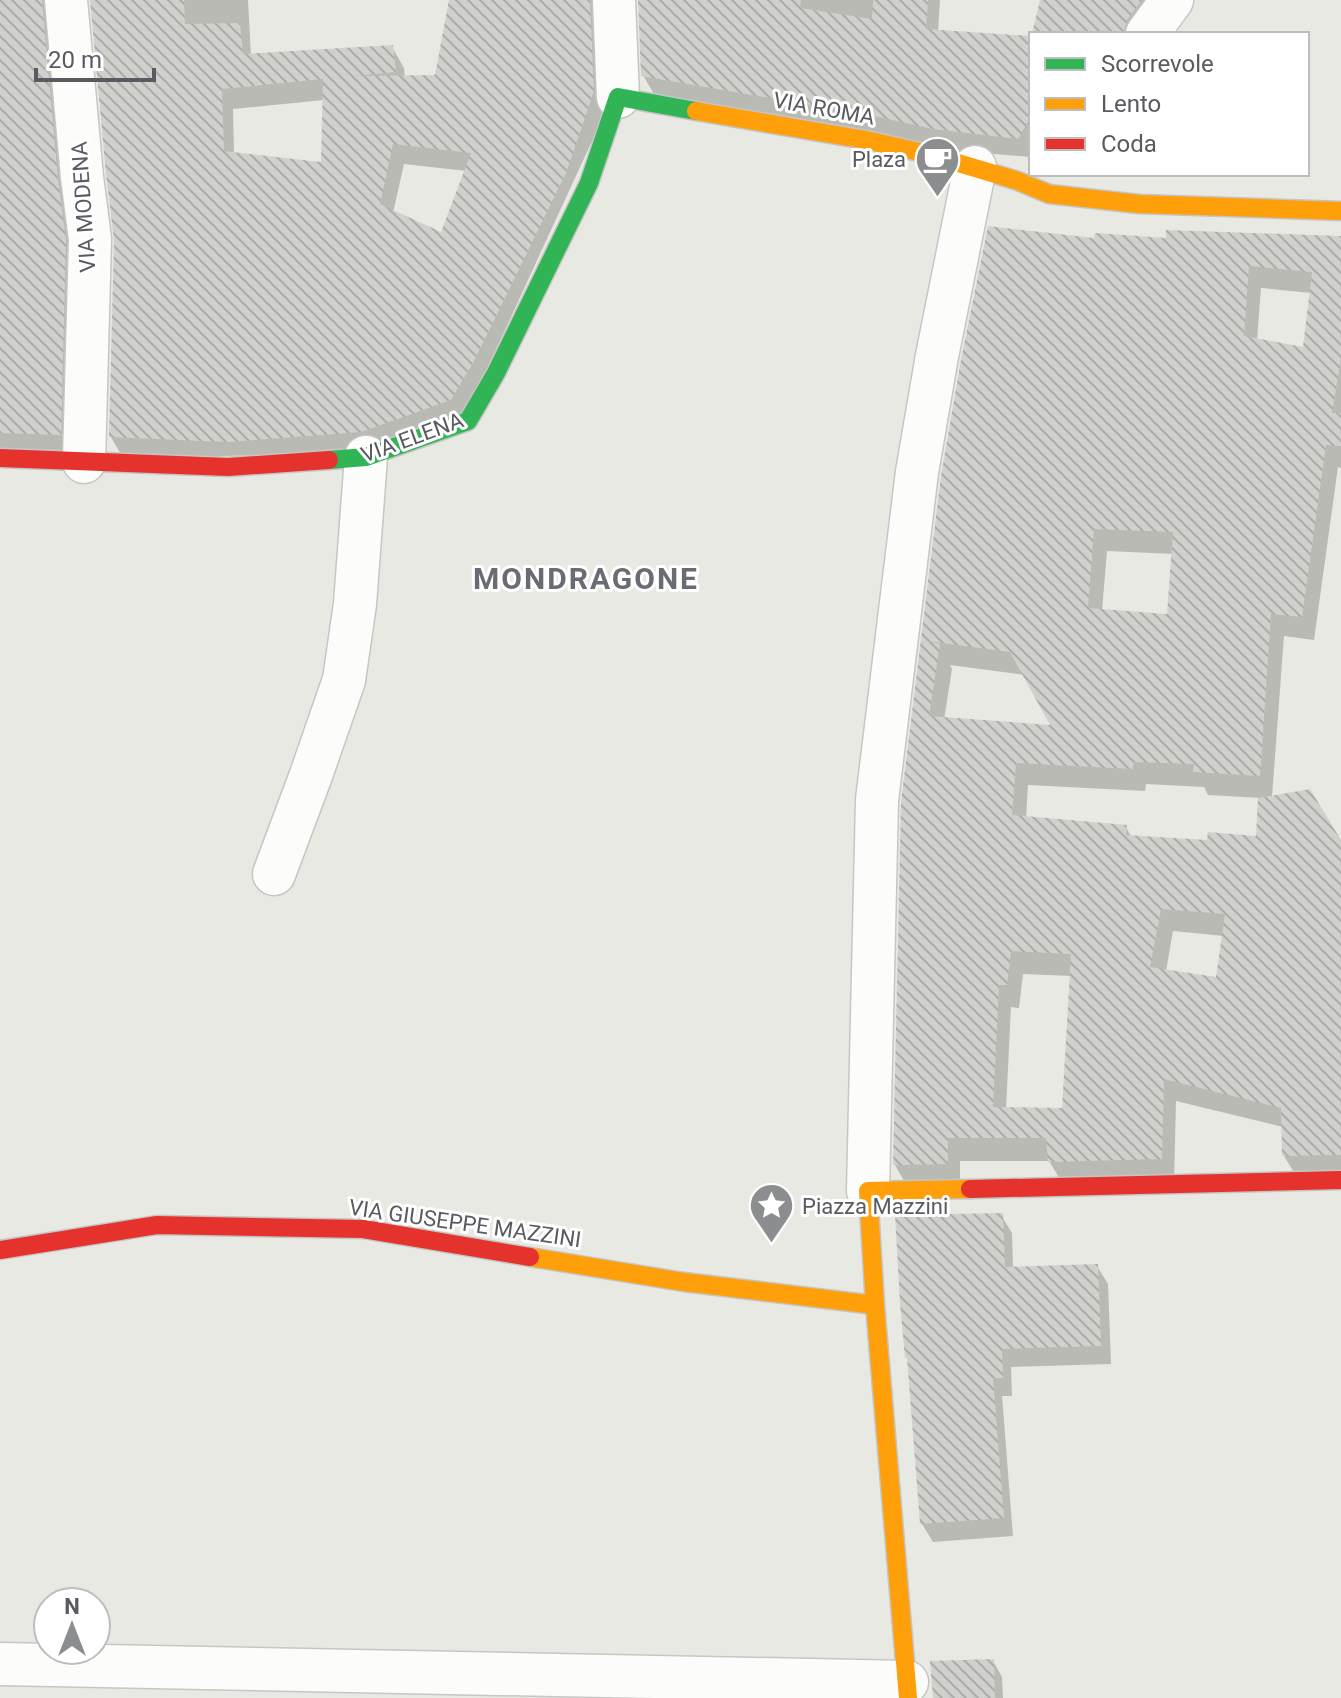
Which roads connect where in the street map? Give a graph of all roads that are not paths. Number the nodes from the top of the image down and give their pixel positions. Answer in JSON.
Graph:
{"nodes":[{"id":1,"x":66,"y":0,"type":"edge"},
{"id":2,"x":614,"y":0,"type":"edge"},
{"id":3,"x":1172,"y":0,"type":"edge"},
{"id":4,"x":1148,"y":32,"type":"edge"},
{"id":5,"x":618,"y":97,"type":"junction"},
{"id":6,"x":975,"y":167,"type":"junction"},
{"id":7,"x":1024,"y":175,"type":"edge"},
{"id":8,"x":1341,"y":211,"type":"edge"},
{"id":9,"x":366,"y":457,"type":"junction"},
{"id":10,"x":0,"y":458,"type":"edge"},
{"id":11,"x":84,"y":462,"type":"junction"},
{"id":12,"x":274,"y":874,"type":"dead end"},
{"id":13,"x":1341,"y":1180,"type":"edge"},
{"id":14,"x":868,"y":1191,"type":"junction"},
{"id":15,"x":0,"y":1250,"type":"edge"},
{"id":16,"x":875,"y":1305,"type":"junction"},
{"id":17,"x":0,"y":1664,"type":"edge"},
{"id":18,"x":907,"y":1690,"type":"edge"}],
"edges":[{"from":1,"to":11,"type":"street","name":"VIA MODENA"},
{"from":2,"to":5,"type":"street","name":"VIA ELENA"},
{"from":3,"to":4,"type":"street"},
{"from":5,"to":6,"type":"street","name":"VIA ROMA"},
{"from":5,"to":9,"type":"street","name":"VIA ELENA"},
{"from":6,"to":7,"type":"street","name":"VIA ROMA"},
{"from":6,"to":14,"type":"street"},
{"from":7,"to":8,"type":"street","name":"VIA ROMA"},
{"from":9,"to":11,"type":"street","name":"VIA ELENA"},
{"from":9,"to":12,"type":"street"},
{"from":10,"to":11,"type":"street","name":"VIA ELENA"},
{"from":13,"to":14,"type":"street"},
{"from":14,"to":16,"type":"street"},
{"from":15,"to":16,"type":"street","name":"VIA GIUSEPPE MAZZINI"},
{"from":16,"to":18,"type":"street"},
{"from":17,"to":18,"type":"street"}]}
